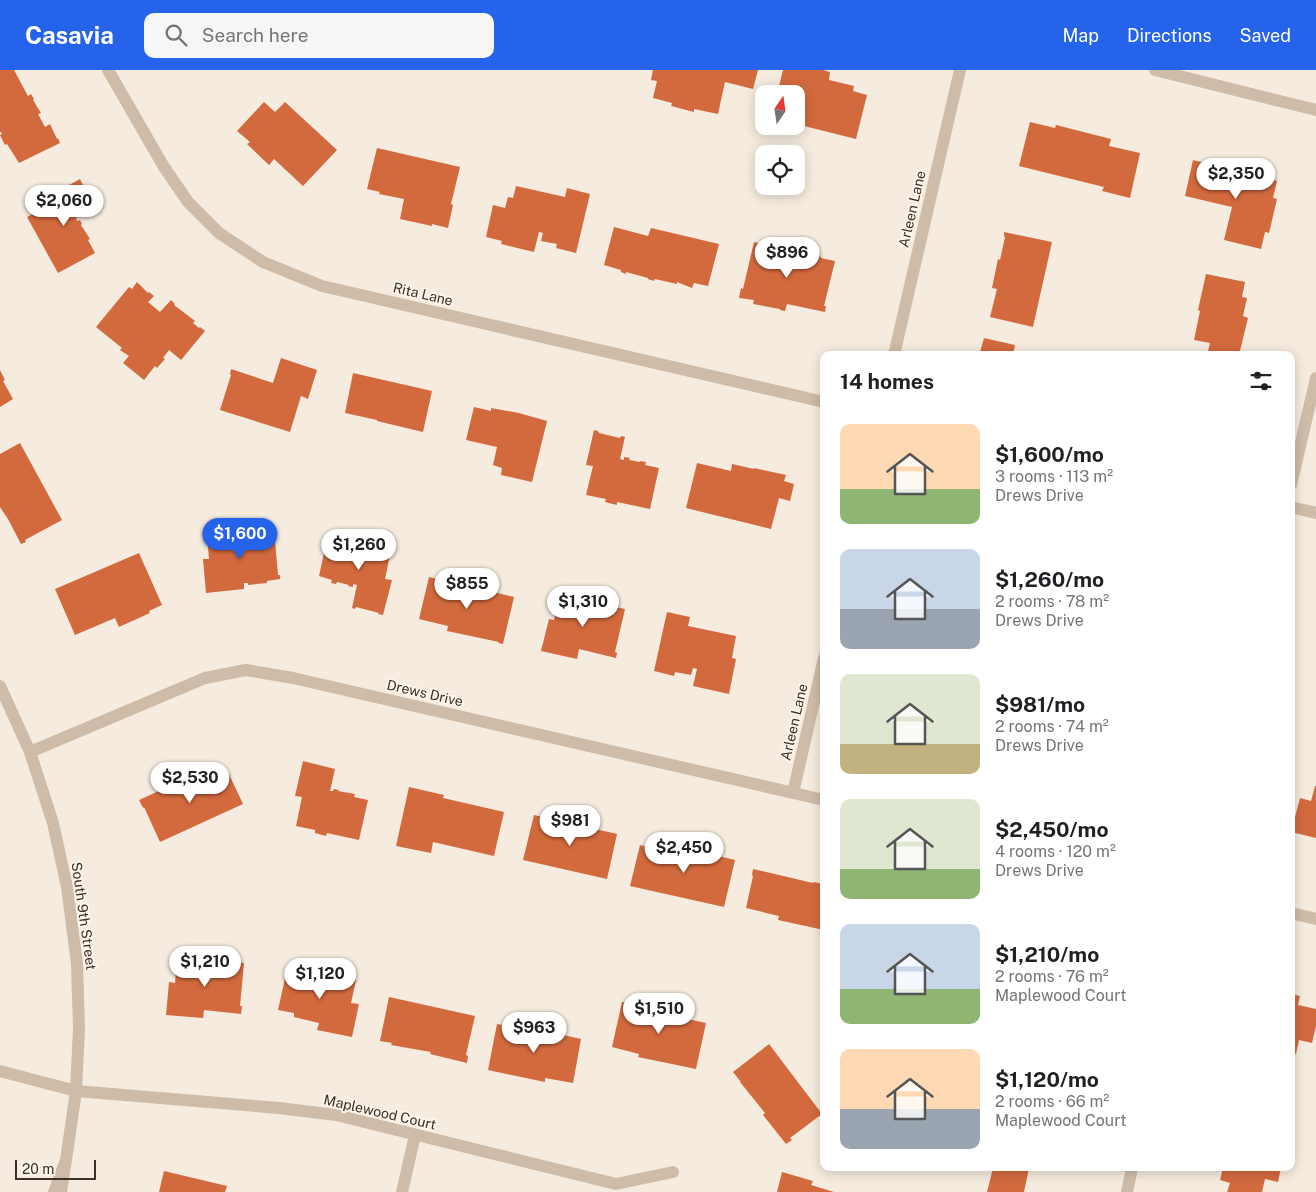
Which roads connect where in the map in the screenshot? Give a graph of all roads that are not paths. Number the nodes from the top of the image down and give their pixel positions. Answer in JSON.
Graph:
{"nodes":[{"id":1,"x":108,"y":70,"type":"edge"},
{"id":2,"x":960,"y":70,"type":"edge"},
{"id":3,"x":1154,"y":70,"type":"edge"},
{"id":4,"x":1316,"y":110,"type":"edge"},
{"id":5,"x":895,"y":351,"type":"edge"},
{"id":6,"x":1316,"y":378,"type":"edge"},
{"id":7,"x":820,"y":401,"type":"edge"},
{"id":8,"x":1295,"y":468,"type":"edge"},
{"id":9,"x":1295,"y":508,"type":"edge"},
{"id":10,"x":1316,"y":513,"type":"edge"},
{"id":11,"x":820,"y":675,"type":"edge"},
{"id":12,"x":0,"y":686,"type":"edge"},
{"id":13,"x":30,"y":752,"type":"junction"},
{"id":14,"x":793,"y":793,"type":"junction"},
{"id":15,"x":820,"y":799,"type":"edge"},
{"id":16,"x":1295,"y":914,"type":"edge"},
{"id":17,"x":1316,"y":919,"type":"edge"},
{"id":18,"x":0,"y":1072,"type":"edge"},
{"id":19,"x":76,"y":1091,"type":"junction"},
{"id":20,"x":415,"y":1135,"type":"junction"},
{"id":21,"x":66,"y":1160,"type":"junction"},
{"id":22,"x":1131,"y":1171,"type":"edge"},
{"id":23,"x":673,"y":1172,"type":"dead end"},
{"id":24,"x":54,"y":1192,"type":"edge"},
{"id":25,"x":61,"y":1192,"type":"edge"},
{"id":26,"x":402,"y":1192,"type":"edge"},
{"id":27,"x":1127,"y":1192,"type":"edge"}],
"edges":[{"from":1,"to":7,"type":"street","name":"Rita Lane"},
{"from":2,"to":5,"type":"street","name":"Arleen Lane"},
{"from":3,"to":4,"type":"street"},
{"from":6,"to":8,"type":"street"},
{"from":9,"to":10,"type":"street"},
{"from":11,"to":14,"type":"street","name":"Arleen Lane"},
{"from":12,"to":13,"type":"street","name":"South 9th Street"},
{"from":13,"to":14,"type":"street","name":"Drews Drive"},
{"from":13,"to":19,"type":"street","name":"South 9th Street"},
{"from":14,"to":15,"type":"street","name":"Drews Drive"},
{"from":16,"to":17,"type":"street"},
{"from":18,"to":19,"type":"street","name":"Maplewood Court"},
{"from":19,"to":20,"type":"street","name":"Maplewood Court"},
{"from":19,"to":21,"type":"street","name":"South 9th Street"},
{"from":20,"to":23,"type":"street","name":"Maplewood Court"},
{"from":20,"to":26,"type":"street"},
{"from":21,"to":24,"type":"street","name":"South 9th Street"},
{"from":21,"to":25,"type":"street","name":"South 9th Street"},
{"from":22,"to":27,"type":"street"}]}
